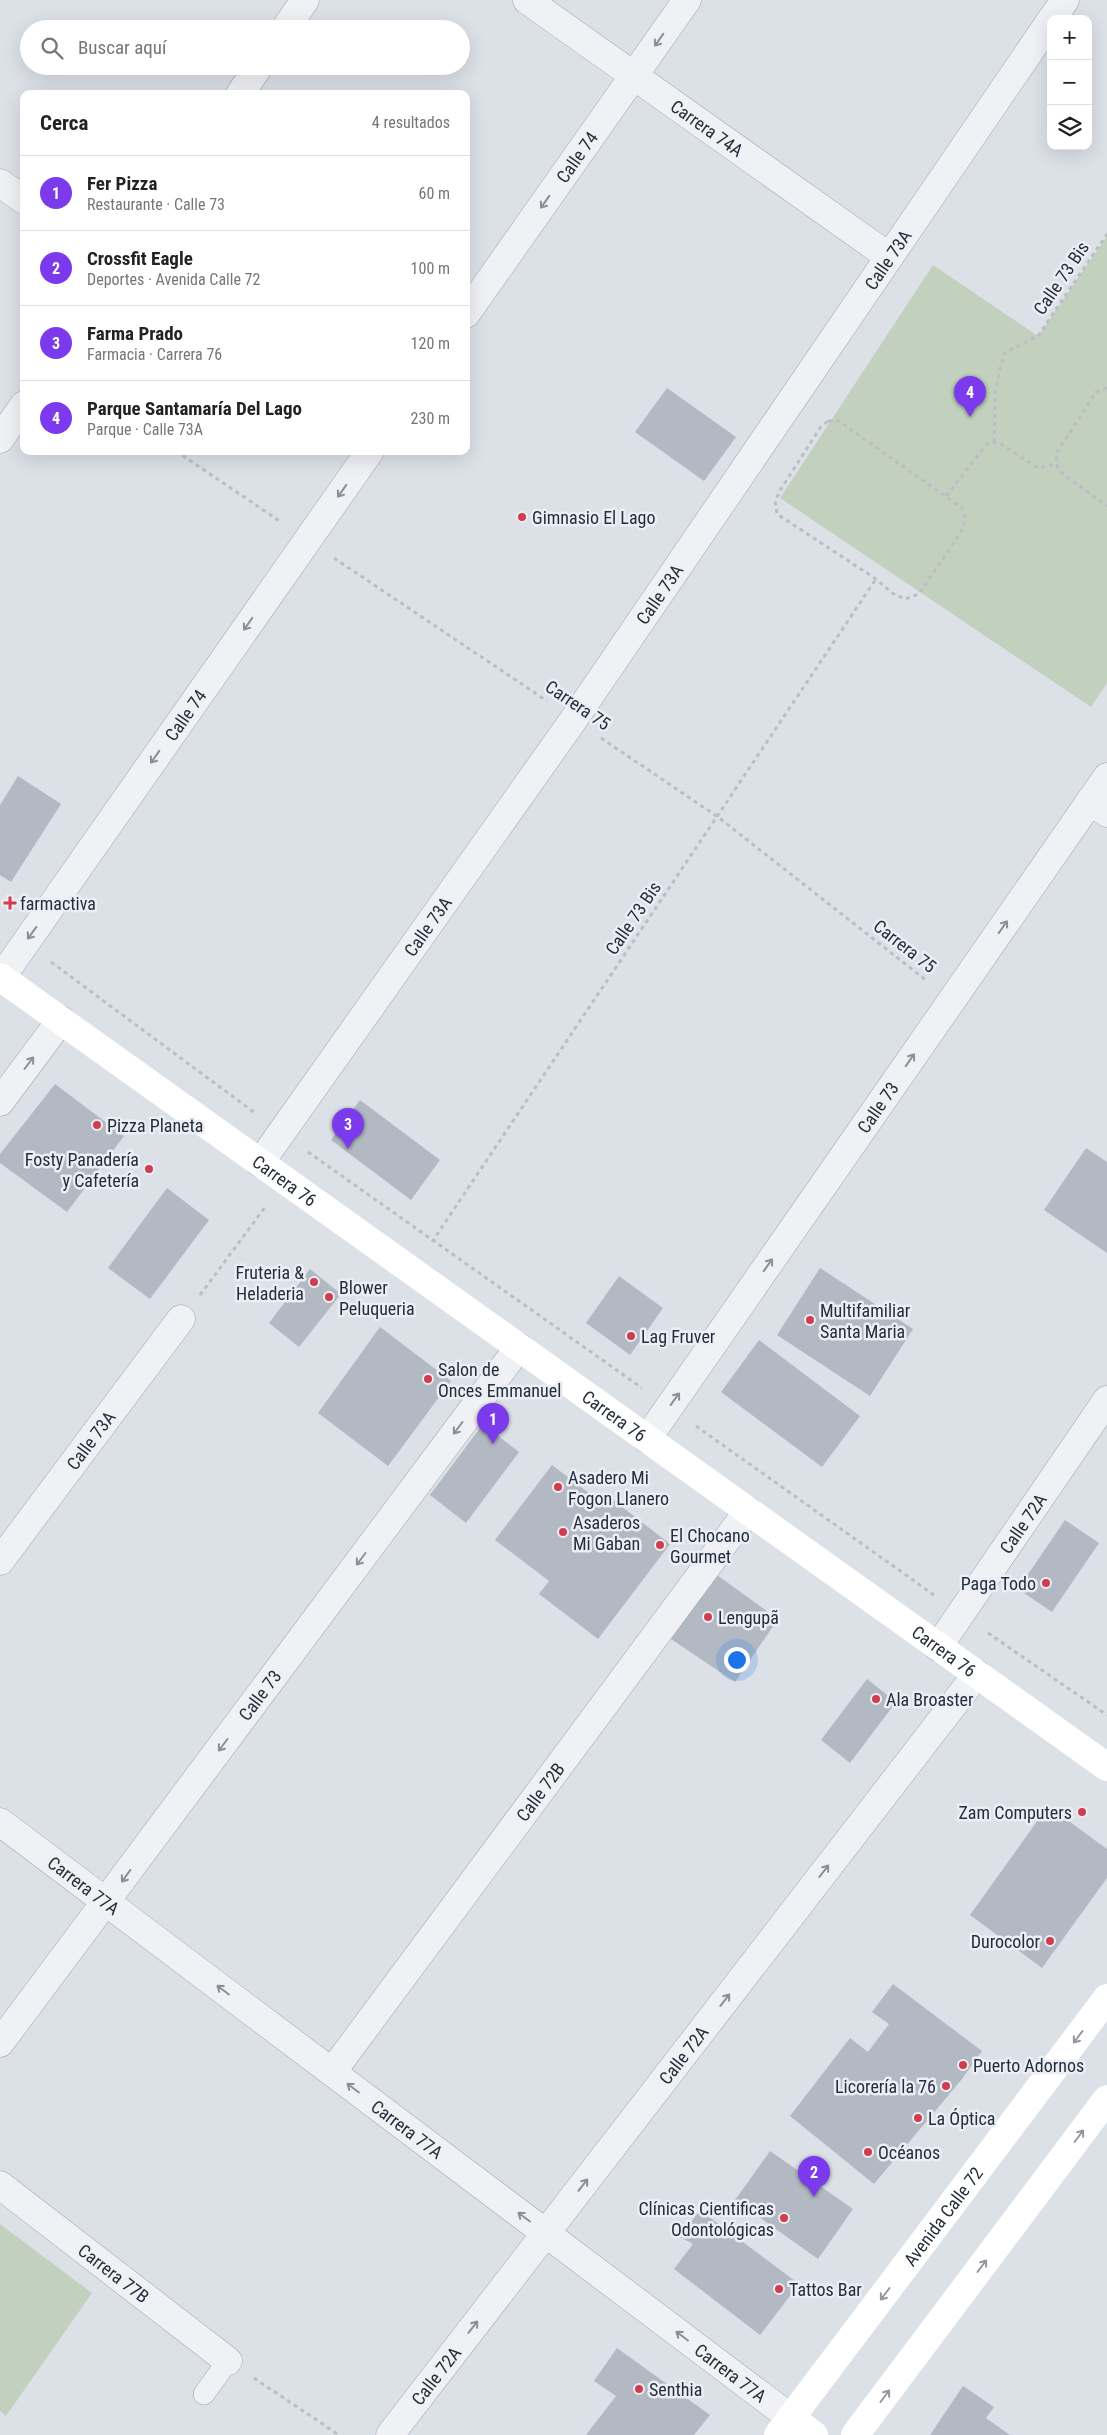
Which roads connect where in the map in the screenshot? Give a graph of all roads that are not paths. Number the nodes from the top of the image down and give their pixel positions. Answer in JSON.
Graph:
{"nodes":[{"id":1,"x":305,"y":0,"type":"edge"},
{"id":2,"x":527,"y":0,"type":"edge"},
{"id":3,"x":686,"y":0,"type":"edge"},
{"id":4,"x":1065,"y":0,"type":"edge"},
{"id":5,"x":1054,"y":15,"type":"edge"},
{"id":6,"x":291,"y":20,"type":"edge"},
{"id":7,"x":1047,"y":25,"type":"edge"},
{"id":8,"x":634,"y":74,"type":"junction"},
{"id":9,"x":253,"y":75,"type":"edge"},
{"id":10,"x":243,"y":90,"type":"edge"},
{"id":11,"x":0,"y":183,"type":"edge"},
{"id":12,"x":20,"y":197,"type":"edge"},
{"id":13,"x":888,"y":256,"type":"junction"},
{"id":14,"x":470,"y":308,"type":"edge"},
{"id":15,"x":20,"y":411,"type":"edge"},
{"id":16,"x":0,"y":440,"type":"edge"},
{"id":17,"x":367,"y":455,"type":"edge"},
{"id":18,"x":1107,"y":777,"type":"edge"},
{"id":19,"x":1099,"y":807,"type":"edge"},
{"id":20,"x":0,"y":977,"type":"edge"},
{"id":21,"x":61,"y":1020,"type":"junction"},
{"id":22,"x":0,"y":1102,"type":"edge"},
{"id":23,"x":260,"y":1162,"type":"junction"},
{"id":24,"x":181,"y":1319,"type":"road end"},
{"id":25,"x":519,"y":1347,"type":"junction"},
{"id":26,"x":1107,"y":1400,"type":"edge"},
{"id":27,"x":647,"y":1439,"type":"junction"},
{"id":28,"x":748,"y":1511,"type":"junction"},
{"id":29,"x":0,"y":1561,"type":"edge"},
{"id":30,"x":938,"y":1647,"type":"junction"},
{"id":31,"x":977,"y":1674,"type":"junction"},
{"id":32,"x":1107,"y":1767,"type":"edge"},
{"id":33,"x":0,"y":1822,"type":"edge"},
{"id":34,"x":106,"y":1902,"type":"junction"},
{"id":35,"x":1107,"y":1998,"type":"edge"},
{"id":36,"x":0,"y":2043,"type":"edge"},
{"id":37,"x":332,"y":2072,"type":"junction"},
{"id":38,"x":1107,"y":2099,"type":"edge"},
{"id":39,"x":0,"y":2185,"type":"edge"},
{"id":40,"x":546,"y":2233,"type":"junction"},
{"id":41,"x":228,"y":2361,"type":"joint"},
{"id":42,"x":204,"y":2394,"type":"dead end"},
{"id":43,"x":785,"y":2426,"type":"edge"},
{"id":44,"x":390,"y":2435,"type":"edge"},
{"id":45,"x":814,"y":2435,"type":"edge"},
{"id":46,"x":855,"y":2435,"type":"edge"}],
"edges":[{"from":1,"to":6,"type":"street"},
{"from":2,"to":8,"type":"street","name":"Carrera 74A"},
{"from":3,"to":8,"type":"street","name":"Calle 74","one_way":true},
{"from":4,"to":5,"type":"street","name":"Calle 73A"},
{"from":7,"to":13,"type":"street","name":"Calle 73A"},
{"from":8,"to":13,"type":"street","name":"Carrera 74A"},
{"from":8,"to":14,"type":"street","name":"Calle 74","one_way":true},
{"from":9,"to":10,"type":"street"},
{"from":11,"to":12,"type":"street"},
{"from":13,"to":23,"type":"street","name":"Calle 73A"},
{"from":15,"to":16,"type":"street"},
{"from":17,"to":20,"type":"street","name":"Calle 74","one_way":true},
{"from":18,"to":19,"type":"street","name":"Calle 73"},
{"from":27,"to":19,"type":"street","name":"Calle 73","one_way":true},
{"from":20,"to":21,"type":"main road","name":"Carrera 76"},
{"from":22,"to":21,"type":"street","one_way":true},
{"from":21,"to":23,"type":"main road","name":"Carrera 76"},
{"from":23,"to":25,"type":"main road","name":"Carrera 76"},
{"from":24,"to":29,"type":"street","name":"Calle 73A"},
{"from":25,"to":27,"type":"main road","name":"Carrera 76"},
{"from":25,"to":34,"type":"street","name":"Calle 73","one_way":true},
{"from":26,"to":30,"type":"street","name":"Calle 72A"},
{"from":27,"to":28,"type":"main road","name":"Carrera 76"},
{"from":28,"to":30,"type":"main road","name":"Carrera 76"},
{"from":28,"to":37,"type":"street","name":"Calle 72B"},
{"from":30,"to":31,"type":"main road","name":"Carrera 76"},
{"from":31,"to":32,"type":"main road","name":"Carrera 76"},
{"from":40,"to":31,"type":"street","name":"Calle 72A","one_way":true},
{"from":33,"to":34,"type":"street","name":"Carrera 77A"},
{"from":34,"to":36,"type":"street","name":"Calle 73"},
{"from":37,"to":34,"type":"street","name":"Carrera 77A","one_way":true},
{"from":35,"to":43,"type":"main road","name":"Avenida Calle 72","one_way":true},
{"from":40,"to":37,"type":"street","name":"Carrera 77A","one_way":true},
{"from":46,"to":38,"type":"main road","one_way":true},
{"from":39,"to":41,"type":"street","name":"Carrera 77B"},
{"from":43,"to":40,"type":"street","name":"Carrera 77A","one_way":true},
{"from":44,"to":40,"type":"street","name":"Calle 72A","one_way":true},
{"from":41,"to":42,"type":"lane"},
{"from":43,"to":45,"type":"main road","name":"Carrera 77A"}]}
